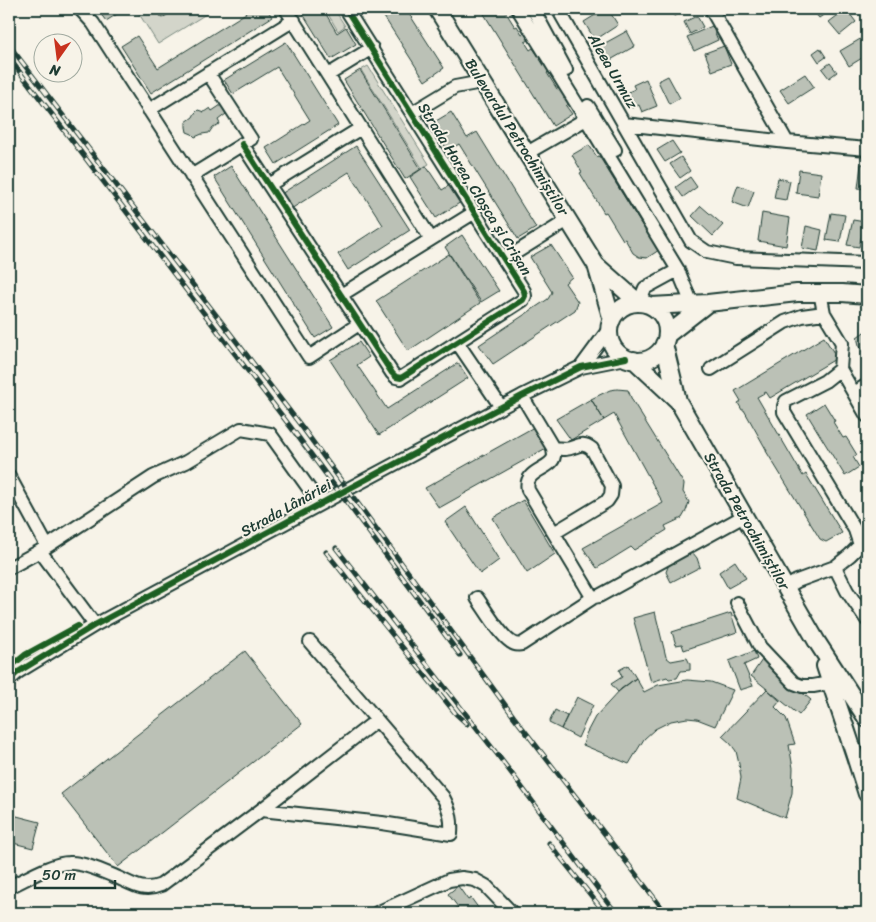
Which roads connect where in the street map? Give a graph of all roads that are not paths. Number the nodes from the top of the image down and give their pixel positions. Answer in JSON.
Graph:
{"nodes":[{"id":1,"x":80,"y":9,"type":"edge"},
{"id":2,"x":286,"y":9,"type":"edge"},
{"id":3,"x":346,"y":9,"type":"edge"},
{"id":4,"x":437,"y":9,"type":"edge"},
{"id":5,"x":518,"y":9,"type":"edge"},
{"id":6,"x":533,"y":9,"type":"edge"},
{"id":7,"x":558,"y":9,"type":"edge"},
{"id":8,"x":711,"y":9,"type":"edge"},
{"id":9,"x":294,"y":20,"type":"junction"},
{"id":10,"x":372,"y":48,"type":"junction"},
{"id":11,"x":561,"y":70,"type":"junction"},
{"id":12,"x":208,"y":73,"type":"junction"},
{"id":13,"x":328,"y":75,"type":"junction"},
{"id":14,"x":482,"y":82,"type":"junction"},
{"id":15,"x":149,"y":110,"type":"junction"},
{"id":16,"x":412,"y":113,"type":"junction"},
{"id":17,"x":586,"y":119,"type":"junction"},
{"id":18,"x":624,"y":124,"type":"junction"},
{"id":19,"x":361,"y":128,"type":"junction"},
{"id":20,"x":787,"y":142,"type":"junction"},
{"id":21,"x":242,"y":144,"type":"junction"},
{"id":22,"x":867,"y":149,"type":"edge"},
{"id":23,"x":616,"y":150,"type":"dead end"},
{"id":24,"x":527,"y":153,"type":"junction"},
{"id":25,"x":191,"y":176,"type":"junction"},
{"id":26,"x":269,"y":185,"type":"junction"},
{"id":27,"x":475,"y":212,"type":"junction"},
{"id":28,"x":568,"y":220,"type":"junction"},
{"id":29,"x":431,"y":239,"type":"junction"},
{"id":30,"x":504,"y":260,"type":"junction"},
{"id":31,"x":867,"y":263,"type":"edge"},
{"id":32,"x":596,"y":265,"type":"junction"},
{"id":33,"x":678,"y":270,"type":"junction"},
{"id":34,"x":820,"y":292,"type":"junction"},
{"id":35,"x":341,"y":295,"type":"junction"},
{"id":36,"x":867,"y":295,"type":"edge"},
{"id":37,"x":700,"y":303,"type":"junction"},
{"id":38,"x":645,"y":305,"type":"junction"},
{"id":39,"x":824,"y":313,"type":"junction"},
{"id":40,"x":359,"y":324,"type":"junction"},
{"id":41,"x":611,"y":324,"type":"junction"},
{"id":42,"x":665,"y":339,"type":"junction"},
{"id":43,"x":457,"y":342,"type":"junction"},
{"id":44,"x":630,"y":359,"type":"junction"},
{"id":45,"x":580,"y":367,"type":"junction"},
{"id":46,"x":711,"y":369,"type":"dead end"},
{"id":47,"x":840,"y":369,"type":"junction"},
{"id":48,"x":867,"y":386,"type":"edge"},
{"id":49,"x":854,"y":393,"type":"junction"},
{"id":50,"x":522,"y":396,"type":"junction"},
{"id":51,"x":678,"y":401,"type":"junction"},
{"id":52,"x":501,"y":407,"type":"junction"},
{"id":53,"x":867,"y":416,"type":"edge"},
{"id":54,"x":553,"y":448,"type":"junction"},
{"id":55,"x":9,"y":476,"type":"edge"},
{"id":56,"x":320,"y":504,"type":"junction"},
{"id":57,"x":744,"y":516,"type":"junction"},
{"id":58,"x":554,"y":533,"type":"junction"},
{"id":59,"x":864,"y":543,"type":"edge"},
{"id":60,"x":44,"y":548,"type":"junction"},
{"id":61,"x":835,"y":567,"type":"junction"},
{"id":62,"x":9,"y":568,"type":"edge"},
{"id":63,"x":785,"y":588,"type":"junction"},
{"id":64,"x":594,"y":597,"type":"junction"},
{"id":65,"x":477,"y":598,"type":"dead end"},
{"id":66,"x":737,"y":603,"type":"dead end"},
{"id":67,"x":867,"y":620,"type":"edge"},
{"id":68,"x":95,"y":625,"type":"junction"},
{"id":69,"x":310,"y":642,"type":"dead end"},
{"id":70,"x":817,"y":642,"type":"junction"},
{"id":71,"x":9,"y":680,"type":"edge"},
{"id":72,"x":830,"y":683,"type":"junction"},
{"id":73,"x":867,"y":719,"type":"edge"},
{"id":74,"x":377,"y":720,"type":"junction"},
{"id":75,"x":867,"y":743,"type":"edge"},
{"id":76,"x":855,"y":756,"type":"junction"},
{"id":77,"x":867,"y":794,"type":"edge"},
{"id":78,"x":261,"y":810,"type":"junction"},
{"id":79,"x":9,"y":887,"type":"edge"},
{"id":80,"x":377,"y":913,"type":"edge"},
{"id":81,"x":512,"y":913,"type":"edge"}],
"edges":[{"from":1,"to":15,"type":"street"},
{"from":2,"to":9,"type":"street"},
{"from":3,"to":10,"type":"street","name":"Strada Horea, Cloșca și Crișan"},
{"from":4,"to":14,"type":"main road","name":"Bulevardul Petrochimiștilor"},
{"from":5,"to":11,"type":"street"},
{"from":6,"to":11,"type":"street"},
{"from":7,"to":18,"type":"street","name":"Aleea Urmuz"},
{"from":8,"to":20,"type":"street"},
{"from":9,"to":12,"type":"street"},
{"from":9,"to":13,"type":"street"},
{"from":10,"to":13,"type":"street"},
{"from":10,"to":16,"type":"street","name":"Strada Horea, Cloșca și Crișan"},
{"from":11,"to":17,"type":"street"},
{"from":11,"to":23,"type":"street"},
{"from":12,"to":15,"type":"street"},
{"from":12,"to":21,"type":"street"},
{"from":13,"to":19,"type":"street"},
{"from":14,"to":16,"type":"street"},
{"from":14,"to":24,"type":"main road","name":"Bulevardul Petrochimiștilor"},
{"from":15,"to":25,"type":"street"},
{"from":16,"to":27,"type":"street","name":"Strada Horea, Cloșca și Crișan"},
{"from":17,"to":24,"type":"street"},
{"from":17,"to":33,"type":"street"},
{"from":18,"to":20,"type":"street"},
{"from":18,"to":31,"type":"street","name":"Aleea Urmuz"},
{"from":19,"to":26,"type":"street"},
{"from":19,"to":29,"type":"street"},
{"from":20,"to":22,"type":"street"},
{"from":21,"to":25,"type":"street"},
{"from":21,"to":26,"type":"street","name":"Strada Horea, Cloșca și Crișan"},
{"from":24,"to":28,"type":"main road","name":"Bulevardul Petrochimiștilor"},
{"from":25,"to":40,"type":"street"},
{"from":26,"to":35,"type":"street","name":"Strada Horea, Cloșca și Crișan"},
{"from":27,"to":29,"type":"street","name":"Strada Horea, Cloșca și Crișan"},
{"from":27,"to":30,"type":"street","name":"Strada Horea, Cloșca și Crișan"},
{"from":28,"to":30,"type":"street"},
{"from":28,"to":32,"type":"main road","name":"Bulevardul Petrochimiștilor"},
{"from":29,"to":35,"type":"street","name":"Strada Horea, Cloșca și Crișan"},
{"from":30,"to":43,"type":"street","name":"Strada Horea, Cloșca și Crișan"},
{"from":32,"to":38,"type":"main road","name":"Bulevardul Petrochimiștilor"},
{"from":32,"to":41,"type":"main road","name":"Bulevardul Petrochimiștilor"},
{"from":33,"to":37,"type":"street"},
{"from":33,"to":38,"type":"street"},
{"from":34,"to":36,"type":"main road"},
{"from":34,"to":37,"type":"main road"},
{"from":34,"to":39,"type":"street"},
{"from":35,"to":40,"type":"street","name":"Strada Horea, Cloșca și Crișan"},
{"from":37,"to":38,"type":"main road"},
{"from":37,"to":42,"type":"main road"},
{"from":38,"to":41,"type":"main road"},
{"from":38,"to":42,"type":"main road"},
{"from":39,"to":46,"type":"street"},
{"from":39,"to":47,"type":"street"},
{"from":40,"to":43,"type":"street","name":"Strada Horea, Cloșca și Crișan"},
{"from":41,"to":44,"type":"main road"},
{"from":41,"to":45,"type":"street"},
{"from":42,"to":44,"type":"main road"},
{"from":42,"to":51,"type":"main road","name":"Strada Petrochimiștilor"},
{"from":43,"to":52,"type":"street"},
{"from":44,"to":45,"type":"street"},
{"from":44,"to":51,"type":"main road","name":"Strada Petrochimiștilor"},
{"from":45,"to":50,"type":"street","name":"Strada Lânăriei"},
{"from":47,"to":49,"type":"street"},
{"from":47,"to":59,"type":"street"},
{"from":48,"to":49,"type":"street"},
{"from":49,"to":53,"type":"street"},
{"from":50,"to":52,"type":"street","name":"Strada Lânăriei"},
{"from":50,"to":54,"type":"street"},
{"from":51,"to":57,"type":"main road","name":"Strada Petrochimiștilor"},
{"from":52,"to":56,"type":"street","name":"Strada Lânăriei"},
{"from":54,"to":58,"type":"street"},
{"from":54,"to":58,"type":"street"},
{"from":55,"to":60,"type":"street"},
{"from":56,"to":60,"type":"street"},
{"from":56,"to":68,"type":"street","name":"Strada Lânăriei"},
{"from":57,"to":63,"type":"main road","name":"Strada Petrochimiștilor"},
{"from":57,"to":64,"type":"street"},
{"from":58,"to":64,"type":"street"},
{"from":59,"to":61,"type":"street"},
{"from":60,"to":62,"type":"street"},
{"from":60,"to":68,"type":"street"},
{"from":61,"to":63,"type":"street"},
{"from":61,"to":67,"type":"street"},
{"from":63,"to":70,"type":"main road","name":"Strada Petrochimiștilor"},
{"from":64,"to":65,"type":"street"},
{"from":66,"to":72,"type":"street"},
{"from":68,"to":71,"type":"street","name":"Strada Lânăriei"},
{"from":69,"to":74,"type":"street"},
{"from":70,"to":72,"type":"main road"},
{"from":70,"to":73,"type":"main road"},
{"from":72,"to":76,"type":"main road"},
{"from":74,"to":78,"type":"street"},
{"from":74,"to":78,"type":"street"},
{"from":75,"to":76,"type":"main road"},
{"from":76,"to":77,"type":"main road"},
{"from":78,"to":79,"type":"street"},
{"from":80,"to":81,"type":"street"}]}
